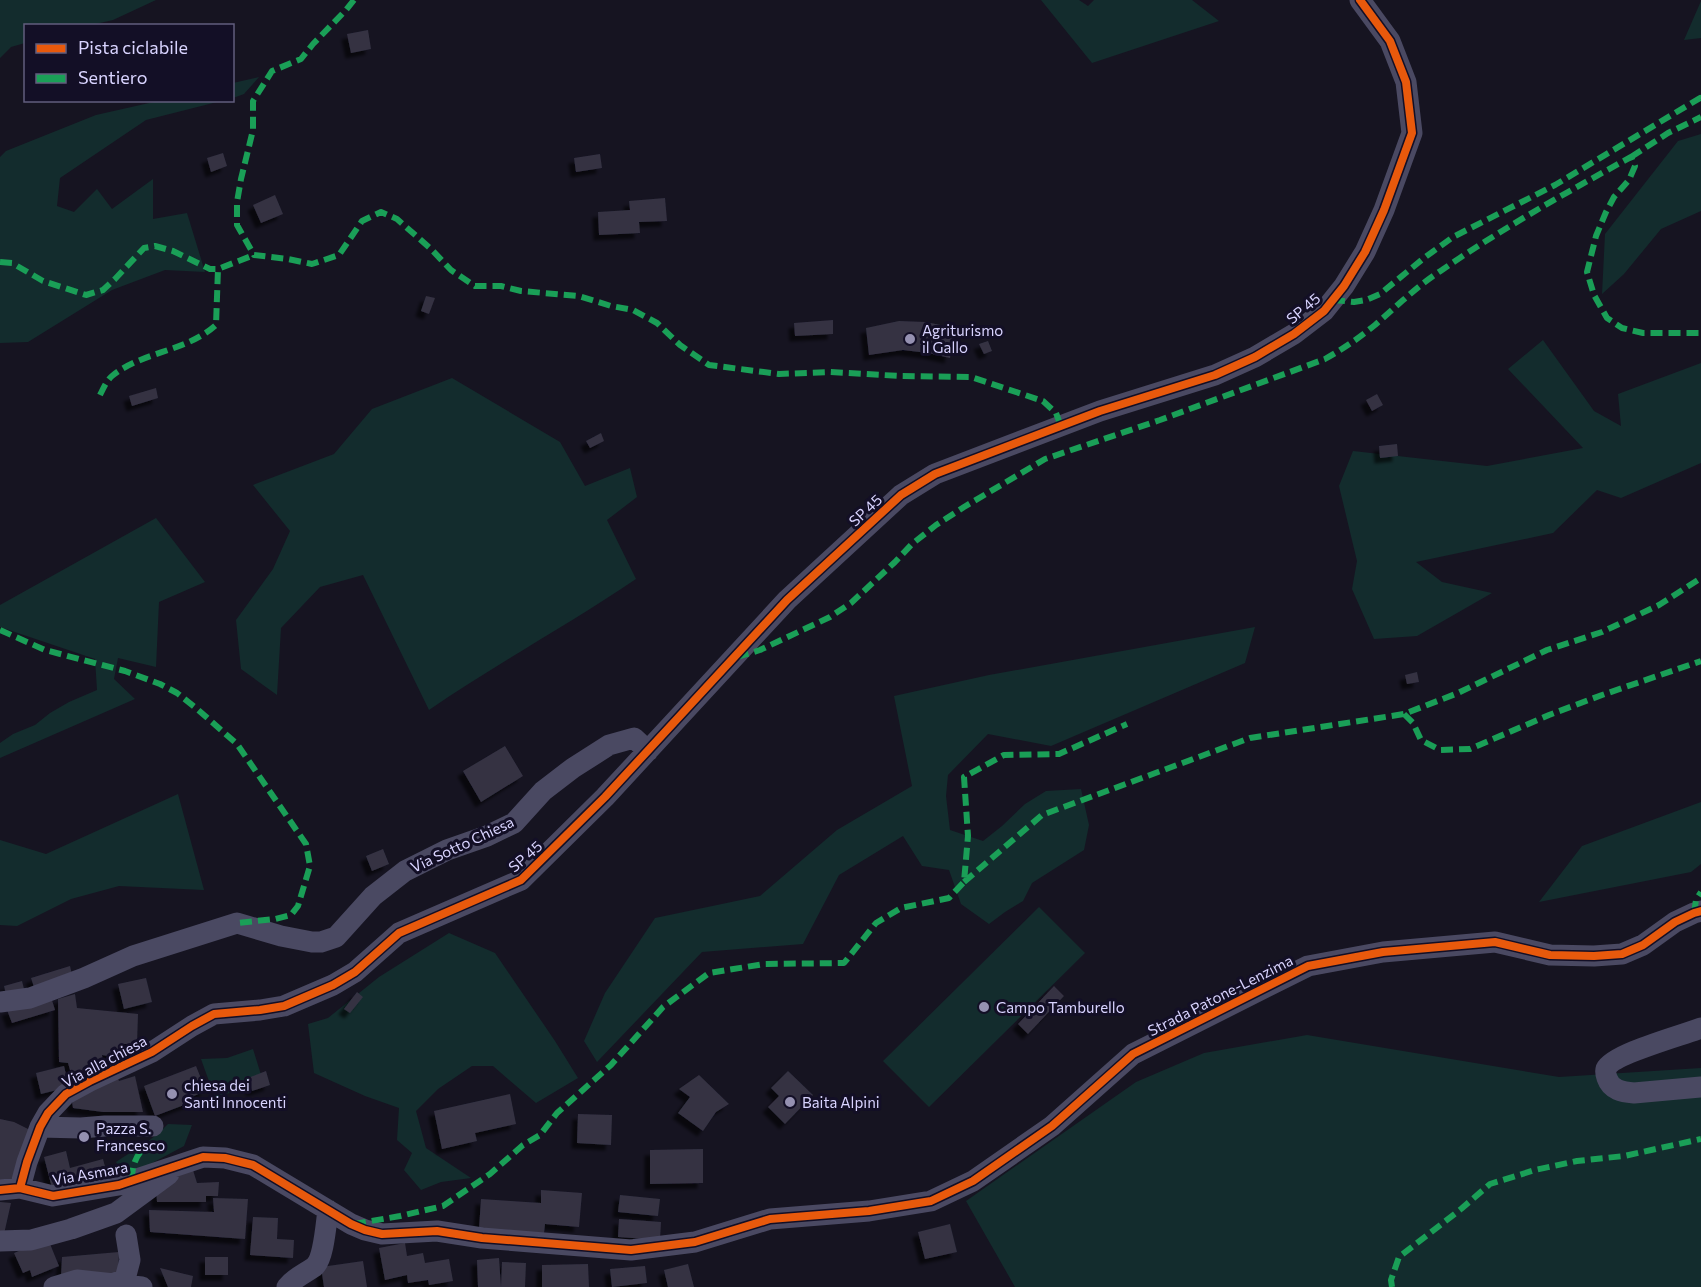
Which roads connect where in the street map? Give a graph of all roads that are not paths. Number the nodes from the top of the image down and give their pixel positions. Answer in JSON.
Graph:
{"nodes":[{"id":1,"x":1360,"y":0,"type":"edge"},
{"id":2,"x":648,"y":751,"type":"junction"},
{"id":3,"x":1701,"y":911,"type":"edge"},
{"id":4,"x":0,"y":1002,"type":"edge"},
{"id":5,"x":214,"y":1014,"type":"joint"},
{"id":6,"x":1701,"y":1028,"type":"edge"},
{"id":7,"x":1701,"y":1088,"type":"edge"},
{"id":8,"x":153,"y":1126,"type":"dead end"},
{"id":9,"x":40,"y":1127,"type":"junction"},
{"id":10,"x":184,"y":1163,"type":"junction"},
{"id":11,"x":10,"y":1189,"type":"edge"},
{"id":12,"x":328,"y":1210,"type":"junction"},
{"id":13,"x":126,"y":1235,"type":"dead end"},
{"id":14,"x":0,"y":1241,"type":"edge"},
{"id":15,"x":115,"y":1283,"type":"junction"},
{"id":16,"x":54,"y":1287,"type":"edge"},
{"id":17,"x":142,"y":1287,"type":"edge"},
{"id":18,"x":287,"y":1287,"type":"edge"}],
"edges":[{"from":1,"to":2,"type":"street","name":"SP 45"},
{"from":2,"to":4,"type":"street","name":"Via Sotto Chiesa"},
{"from":2,"to":5,"type":"street","name":"SP 45"},
{"from":3,"to":12,"type":"street","name":"Strada Patone-Lenzima"},
{"from":5,"to":9,"type":"street","name":"Via alla chiesa"},
{"from":6,"to":7,"type":"street"},
{"from":8,"to":9,"type":"street"},
{"from":9,"to":11,"type":"street","name":"Via alla chiesa"},
{"from":10,"to":11,"type":"street","name":"Via Asmara"},
{"from":10,"to":12,"type":"street"},
{"from":10,"to":14,"type":"street"},
{"from":12,"to":18,"type":"street"},
{"from":13,"to":15,"type":"street"},
{"from":15,"to":16,"type":"street"},
{"from":15,"to":17,"type":"street"}]}
